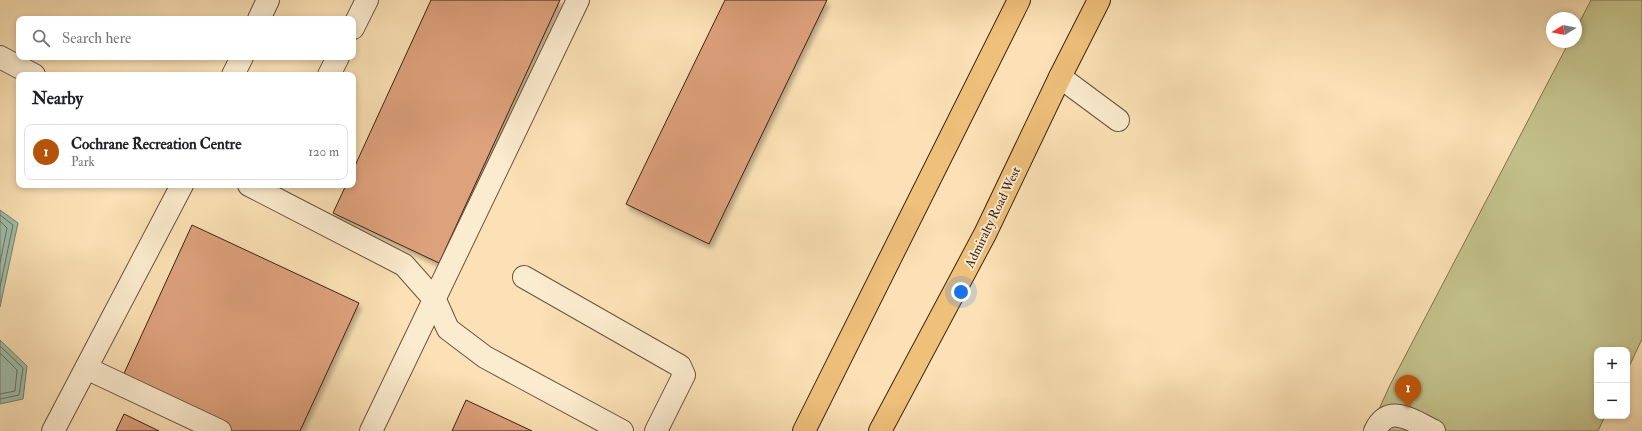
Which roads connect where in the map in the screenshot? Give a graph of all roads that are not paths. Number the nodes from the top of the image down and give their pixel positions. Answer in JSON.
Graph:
{"nodes":[{"id":1,"x":268,"y":0,"type":"edge"},
{"id":2,"x":367,"y":0,"type":"edge"},
{"id":3,"x":578,"y":0,"type":"edge"},
{"id":4,"x":1019,"y":0,"type":"edge"},
{"id":5,"x":1099,"y":0,"type":"edge"},
{"id":6,"x":260,"y":16,"type":"edge"},
{"id":7,"x":356,"y":22,"type":"edge"},
{"id":8,"x":0,"y":57,"type":"edge"},
{"id":9,"x":240,"y":60,"type":"edge"},
{"id":10,"x":336,"y":60,"type":"edge"},
{"id":11,"x":28,"y":72,"type":"edge"},
{"id":12,"x":234,"y":72,"type":"edge"},
{"id":13,"x":330,"y":72,"type":"edge"},
{"id":14,"x":1060,"y":77,"type":"junction"},
{"id":15,"x":1118,"y":120,"type":"dead end"},
{"id":16,"x":180,"y":188,"type":"edge"},
{"id":17,"x":263,"y":188,"type":"edge"},
{"id":18,"x":524,"y":277,"type":"dead end"},
{"id":19,"x":435,"y":300,"type":"junction"},
{"id":20,"x":86,"y":368,"type":"junction"},
{"id":21,"x":53,"y":431,"type":"edge"},
{"id":22,"x":220,"y":431,"type":"edge"},
{"id":23,"x":371,"y":431,"type":"edge"},
{"id":24,"x":622,"y":431,"type":"edge"},
{"id":25,"x":656,"y":431,"type":"edge"},
{"id":26,"x":804,"y":431,"type":"edge"},
{"id":27,"x":880,"y":431,"type":"edge"},
{"id":28,"x":1375,"y":431,"type":"edge"},
{"id":29,"x":1434,"y":431,"type":"edge"}],
"edges":[{"from":1,"to":6,"type":"lane"},
{"from":2,"to":7,"type":"lane"},
{"from":3,"to":19,"type":"lane"},
{"from":4,"to":26,"type":"main road"},
{"from":5,"to":14,"type":"main road","name":"Admiralty Road West"},
{"from":8,"to":11,"type":"lane"},
{"from":9,"to":12,"type":"lane"},
{"from":10,"to":13,"type":"lane"},
{"from":14,"to":15,"type":"lane"},
{"from":14,"to":27,"type":"main road","name":"Admiralty Road West"},
{"from":16,"to":20,"type":"lane"},
{"from":17,"to":19,"type":"lane"},
{"from":18,"to":25,"type":"lane"},
{"from":19,"to":23,"type":"lane"},
{"from":19,"to":24,"type":"lane"},
{"from":20,"to":21,"type":"lane"},
{"from":20,"to":22,"type":"lane"},
{"from":28,"to":29,"type":"lane"}]}
